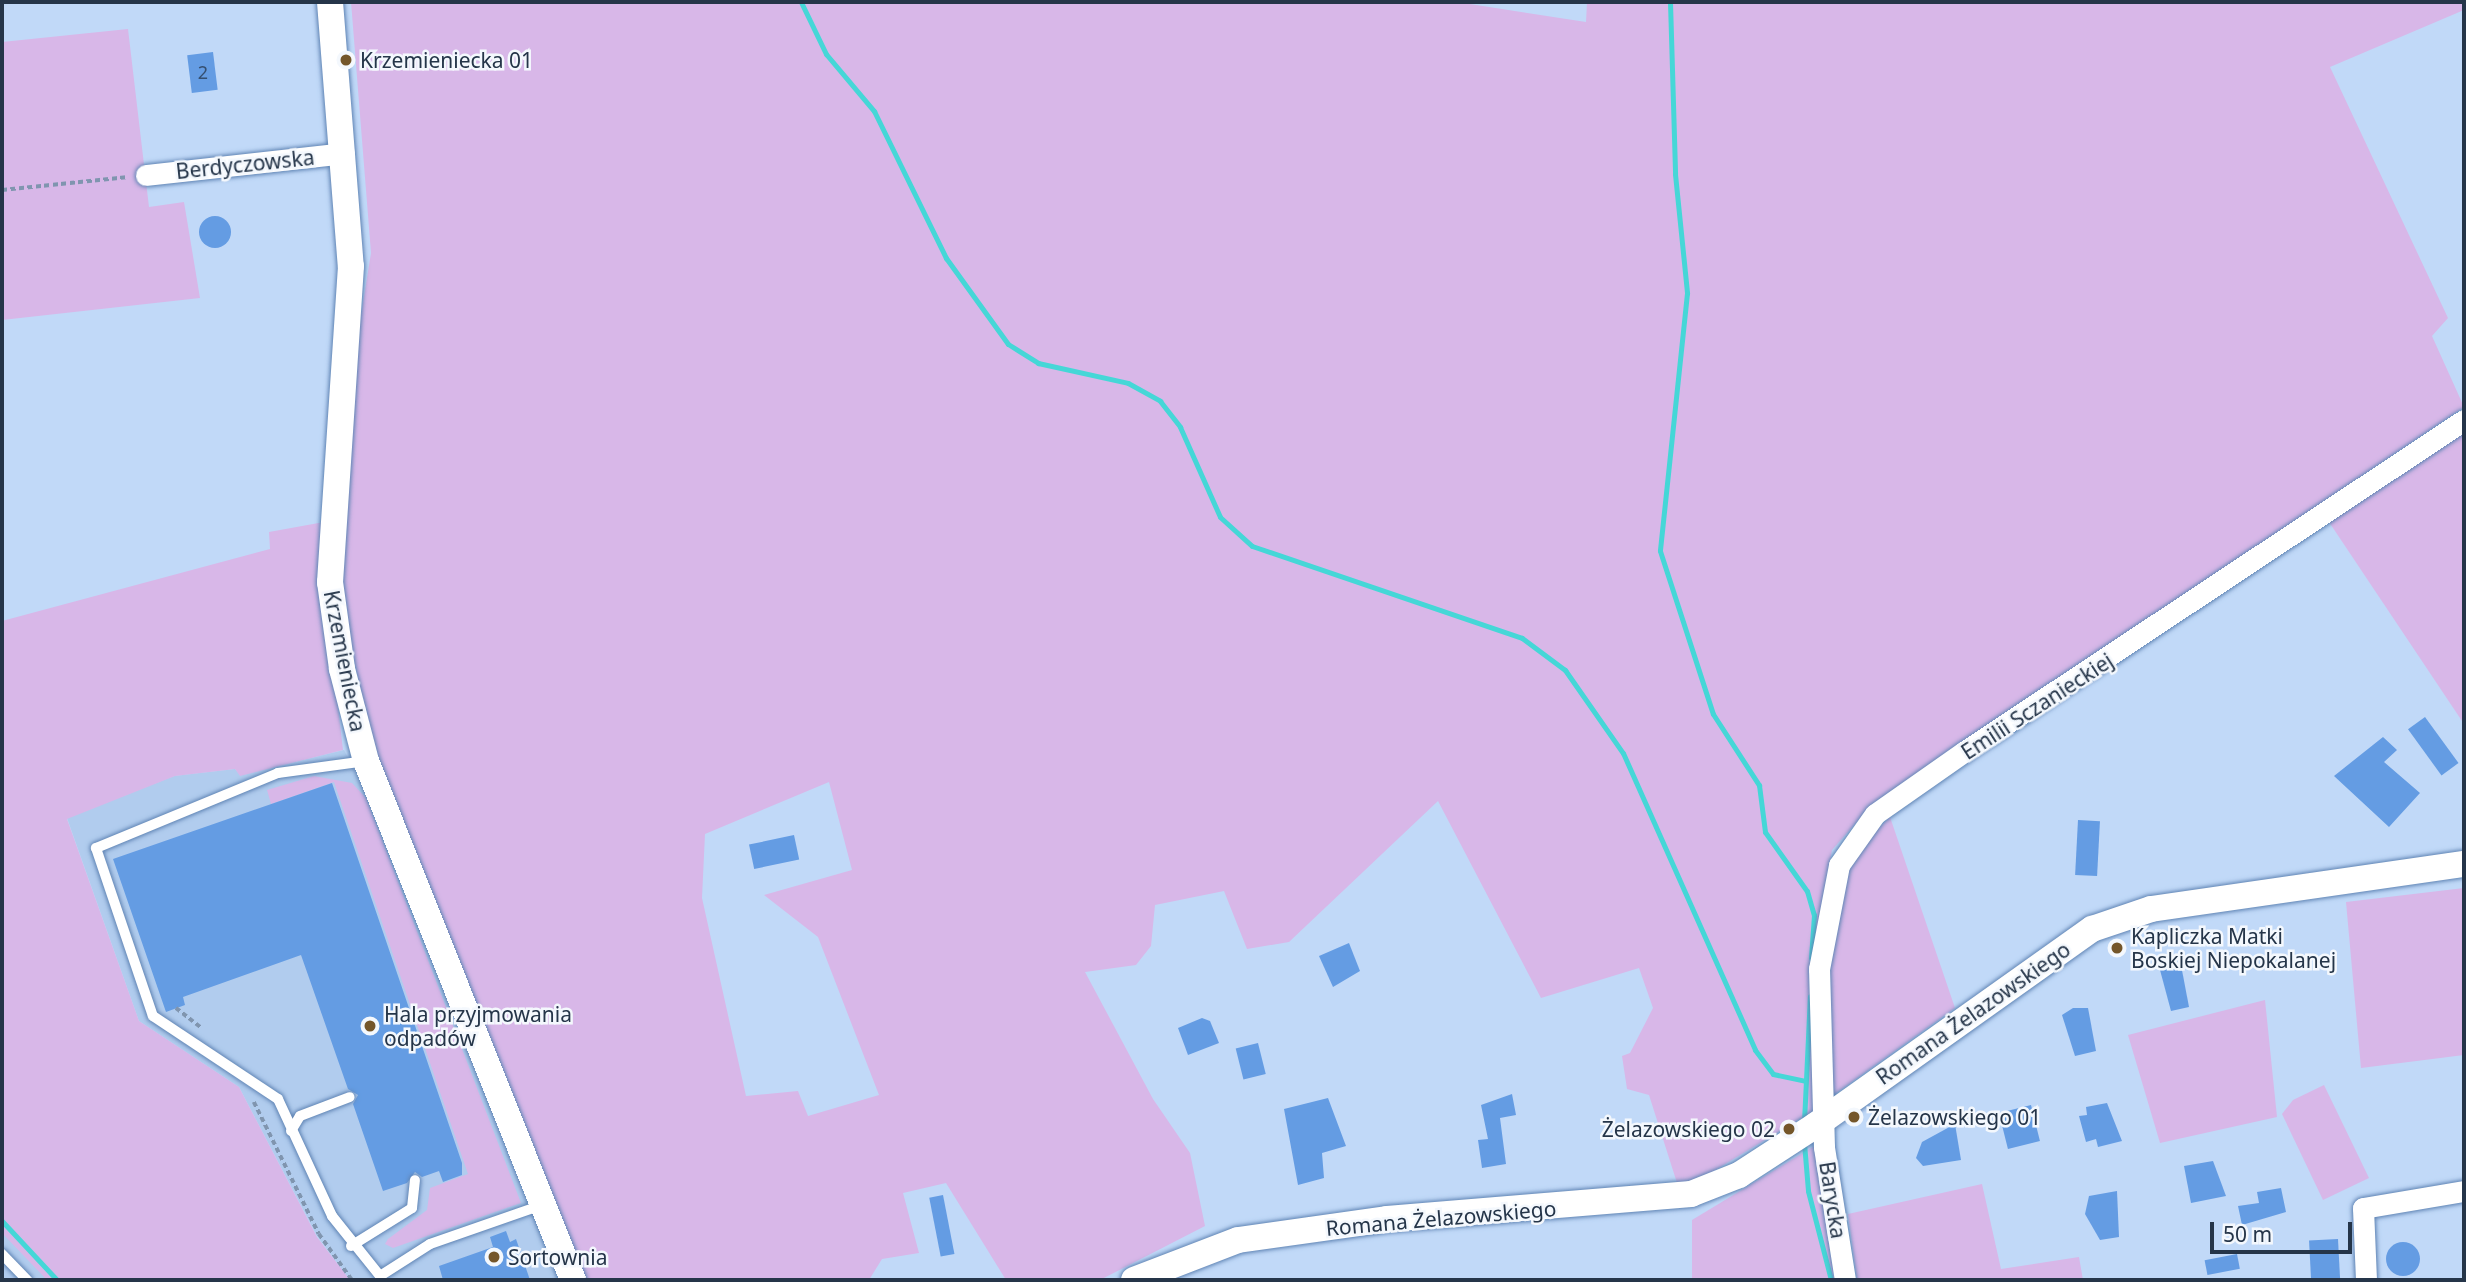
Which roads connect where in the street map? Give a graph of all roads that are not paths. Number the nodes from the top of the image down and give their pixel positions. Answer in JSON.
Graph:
{"nodes":[{"id":1,"x":330,"y":2,"type":"edge"},
{"id":2,"x":344,"y":153,"type":"junction"},
{"id":3,"x":146,"y":175,"type":"road end"},
{"id":4,"x":2464,"y":420,"type":"edge"},
{"id":5,"x":366,"y":761,"type":"junction"},
{"id":6,"x":2464,"y":863,"type":"edge"},
{"id":7,"x":351,"y":1097,"type":"dead end"},
{"id":8,"x":1820,"y":1123,"type":"junction"},
{"id":9,"x":291,"y":1131,"type":"junction"},
{"id":10,"x":415,"y":1180,"type":"dead end"},
{"id":11,"x":2464,"y":1191,"type":"edge"},
{"id":12,"x":547,"y":1204,"type":"junction"},
{"id":13,"x":351,"y":1246,"type":"junction"},
{"id":14,"x":2,"y":1254,"type":"edge"},
{"id":15,"x":381,"y":1278,"type":"edge"},
{"id":16,"x":27,"y":1280,"type":"edge"},
{"id":17,"x":573,"y":1280,"type":"edge"},
{"id":18,"x":1135,"y":1280,"type":"edge"},
{"id":19,"x":1845,"y":1280,"type":"edge"},
{"id":20,"x":2366,"y":1280,"type":"edge"}],
"edges":[{"from":1,"to":2,"type":"street","name":"Krzemieniecka"},
{"from":2,"to":3,"type":"street","name":"Berdyczowska"},
{"from":2,"to":5,"type":"street","name":"Krzemieniecka"},
{"from":4,"to":8,"type":"street","name":"Emilii Sczanieckiej"},
{"from":5,"to":9,"type":"lane"},
{"from":5,"to":12,"type":"street","name":"Krzemieniecka"},
{"from":6,"to":8,"type":"street","name":"Romana Żelazowskiego"},
{"from":7,"to":9,"type":"lane"},
{"from":8,"to":18,"type":"street","name":"Romana Żelazowskiego"},
{"from":8,"to":19,"type":"street","name":"Barycka"},
{"from":9,"to":13,"type":"lane"},
{"from":10,"to":13,"type":"lane"},
{"from":11,"to":20,"type":"street"},
{"from":12,"to":15,"type":"lane"},
{"from":12,"to":17,"type":"street","name":"Krzemieniecka"},
{"from":13,"to":15,"type":"lane"},
{"from":14,"to":16,"type":"lane"}]}
